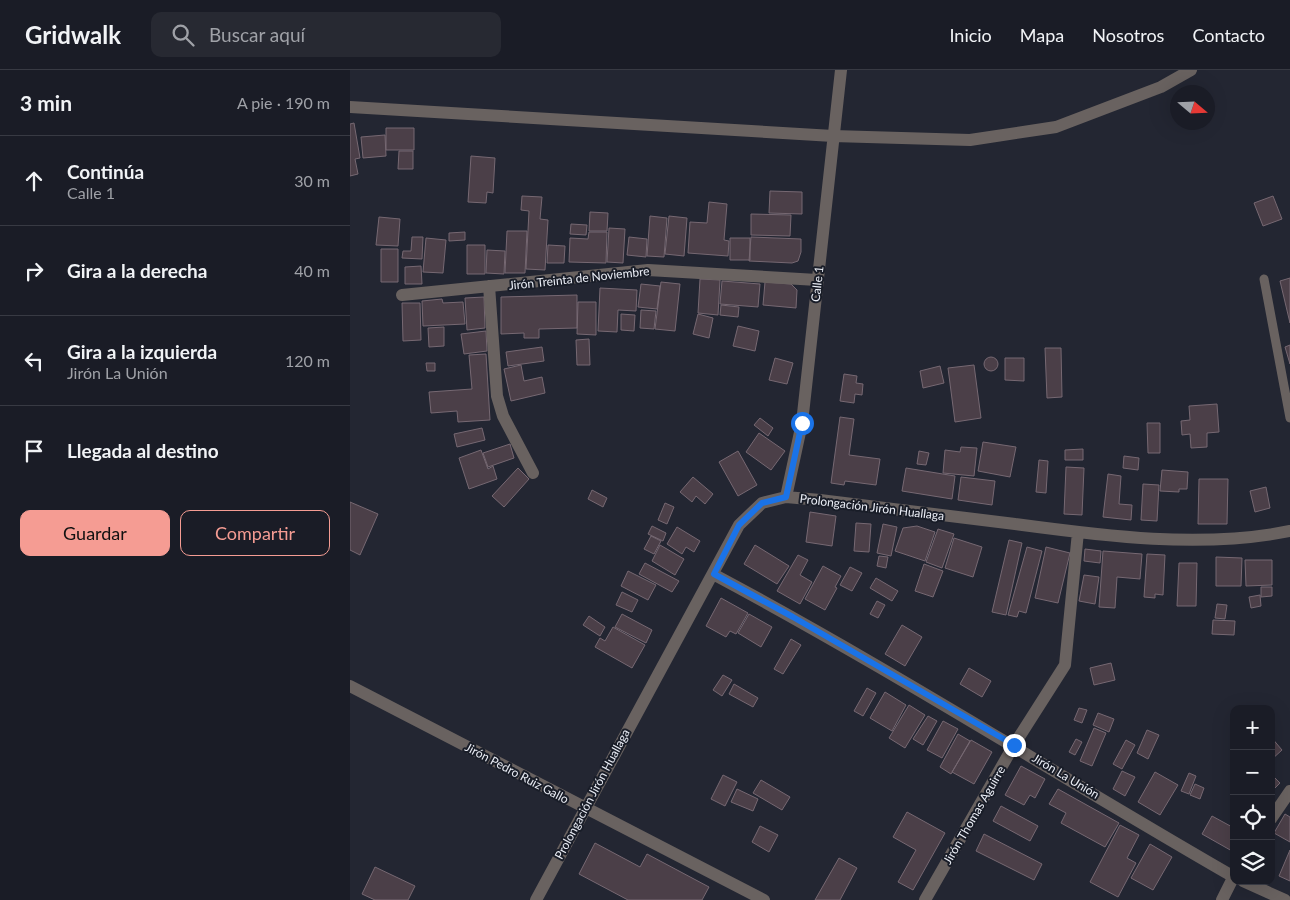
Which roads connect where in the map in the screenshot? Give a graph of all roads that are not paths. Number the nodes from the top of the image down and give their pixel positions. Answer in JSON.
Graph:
{"nodes":[{"id":1,"x":841,"y":70,"type":"edge"},
{"id":2,"x":1191,"y":70,"type":"edge"},
{"id":3,"x":350,"y":107,"type":"edge"},
{"id":4,"x":833,"y":136,"type":"junction"},
{"id":5,"x":1264,"y":279,"type":"dead end"},
{"id":6,"x":817,"y":280,"type":"junction"},
{"id":7,"x":489,"y":286,"type":"junction"},
{"id":8,"x":402,"y":295,"type":"dead end"},
{"id":9,"x":1290,"y":418,"type":"edge"},
{"id":10,"x":533,"y":474,"type":"dead end"},
{"id":11,"x":786,"y":497,"type":"junction"},
{"id":12,"x":1290,"y":531,"type":"edge"},
{"id":13,"x":1078,"y":532,"type":"junction"},
{"id":14,"x":714,"y":574,"type":"junction"},
{"id":15,"x":350,"y":686,"type":"edge"},
{"id":16,"x":1014,"y":745,"type":"junction"},
{"id":17,"x":1290,"y":791,"type":"edge"},
{"id":18,"x":584,"y":808,"type":"junction"},
{"id":19,"x":1275,"y":813,"type":"edge"},
{"id":20,"x":1230,"y":875,"type":"edge"},
{"id":21,"x":1230,"y":885,"type":"edge"},
{"id":22,"x":1252,"y":885,"type":"edge"},
{"id":23,"x":536,"y":900,"type":"edge"},
{"id":24,"x":764,"y":900,"type":"edge"},
{"id":25,"x":925,"y":900,"type":"edge"},
{"id":26,"x":1222,"y":900,"type":"edge"},
{"id":27,"x":1285,"y":900,"type":"edge"}],
"edges":[{"from":1,"to":4,"type":"street","name":"Calle 1"},
{"from":2,"to":4,"type":"street"},
{"from":3,"to":4,"type":"street"},
{"from":4,"to":6,"type":"street","name":"Calle 1"},
{"from":5,"to":9,"type":"lane"},
{"from":6,"to":7,"type":"street","name":"Jirón Treinta de Noviembre"},
{"from":6,"to":11,"type":"street","name":"Calle 1"},
{"from":7,"to":8,"type":"street","name":"Jirón Treinta de Noviembre"},
{"from":7,"to":10,"type":"street"},
{"from":11,"to":13,"type":"street","name":"Prolongación Jirón Huallaga"},
{"from":11,"to":14,"type":"street","name":"Prolongación Jirón Huallaga"},
{"from":12,"to":13,"type":"street","name":"Prolongación Jirón Huallaga"},
{"from":13,"to":16,"type":"street","name":"Jirón Thomas Aguirre"},
{"from":14,"to":16,"type":"street","name":"Jirón La Unión"},
{"from":14,"to":18,"type":"street","name":"Prolongación Jirón Huallaga"},
{"from":15,"to":18,"type":"street","name":"Jirón Pedro Ruiz Gallo"},
{"from":16,"to":20,"type":"street","name":"Jirón La Unión"},
{"from":16,"to":25,"type":"street","name":"Jirón Thomas Aguirre"},
{"from":17,"to":19,"type":"street"},
{"from":18,"to":23,"type":"street","name":"Prolongación Jirón Huallaga"},
{"from":18,"to":24,"type":"street","name":"Jirón Pedro Ruiz Gallo"},
{"from":21,"to":26,"type":"street"},
{"from":22,"to":27,"type":"street"}]}
